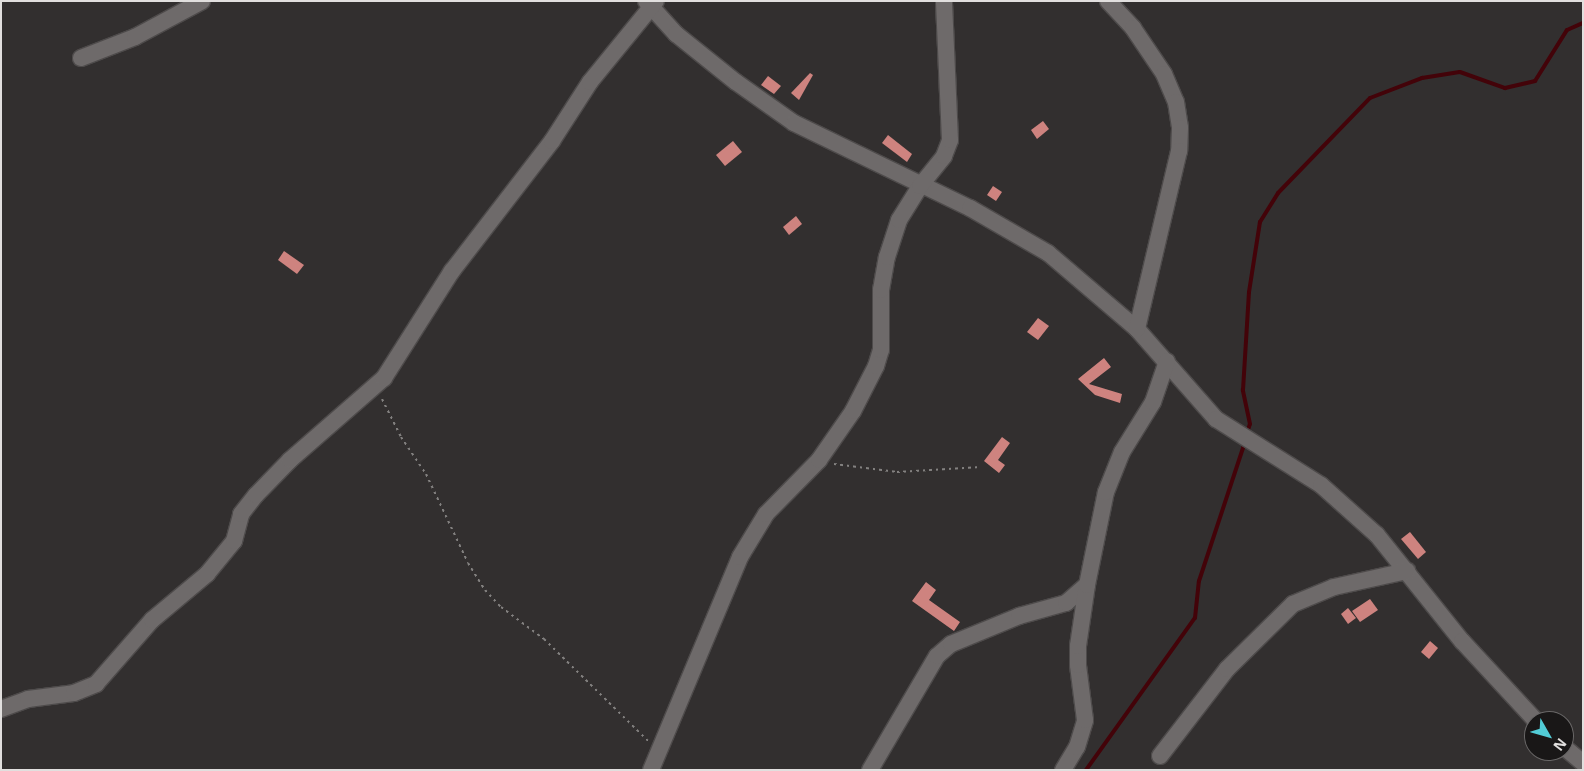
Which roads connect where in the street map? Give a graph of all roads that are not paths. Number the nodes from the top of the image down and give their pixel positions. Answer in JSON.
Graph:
{"nodes":[{"id":1,"x":202,"y":1,"type":"edge"},
{"id":2,"x":944,"y":1,"type":"edge"},
{"id":3,"x":1108,"y":1,"type":"edge"},
{"id":4,"x":651,"y":3,"type":"edge"},
{"id":5,"x":80,"y":58,"type":"dead end"},
{"id":6,"x":920,"y":186,"type":"junction"},
{"id":7,"x":1137,"y":329,"type":"junction"},
{"id":8,"x":1166,"y":361,"type":"junction"},
{"id":9,"x":1407,"y":570,"type":"junction"},
{"id":10,"x":1087,"y":585,"type":"junction"},
{"id":11,"x":1,"y":709,"type":"edge"},
{"id":12,"x":1527,"y":711,"type":"edge"},
{"id":13,"x":1160,"y":756,"type":"dead end"},
{"id":14,"x":651,"y":770,"type":"edge"},
{"id":15,"x":870,"y":770,"type":"edge"},
{"id":16,"x":1063,"y":770,"type":"edge"}],
"edges":[{"from":1,"to":5,"type":"street"},
{"from":2,"to":6,"type":"street"},
{"from":3,"to":7,"type":"street"},
{"from":4,"to":6,"type":"street"},
{"from":4,"to":11,"type":"street"},
{"from":6,"to":7,"type":"street"},
{"from":6,"to":14,"type":"street"},
{"from":7,"to":8,"type":"street"},
{"from":8,"to":9,"type":"street"},
{"from":8,"to":10,"type":"street"},
{"from":9,"to":12,"type":"street"},
{"from":9,"to":13,"type":"street"},
{"from":10,"to":15,"type":"street"},
{"from":10,"to":16,"type":"street"}]}
